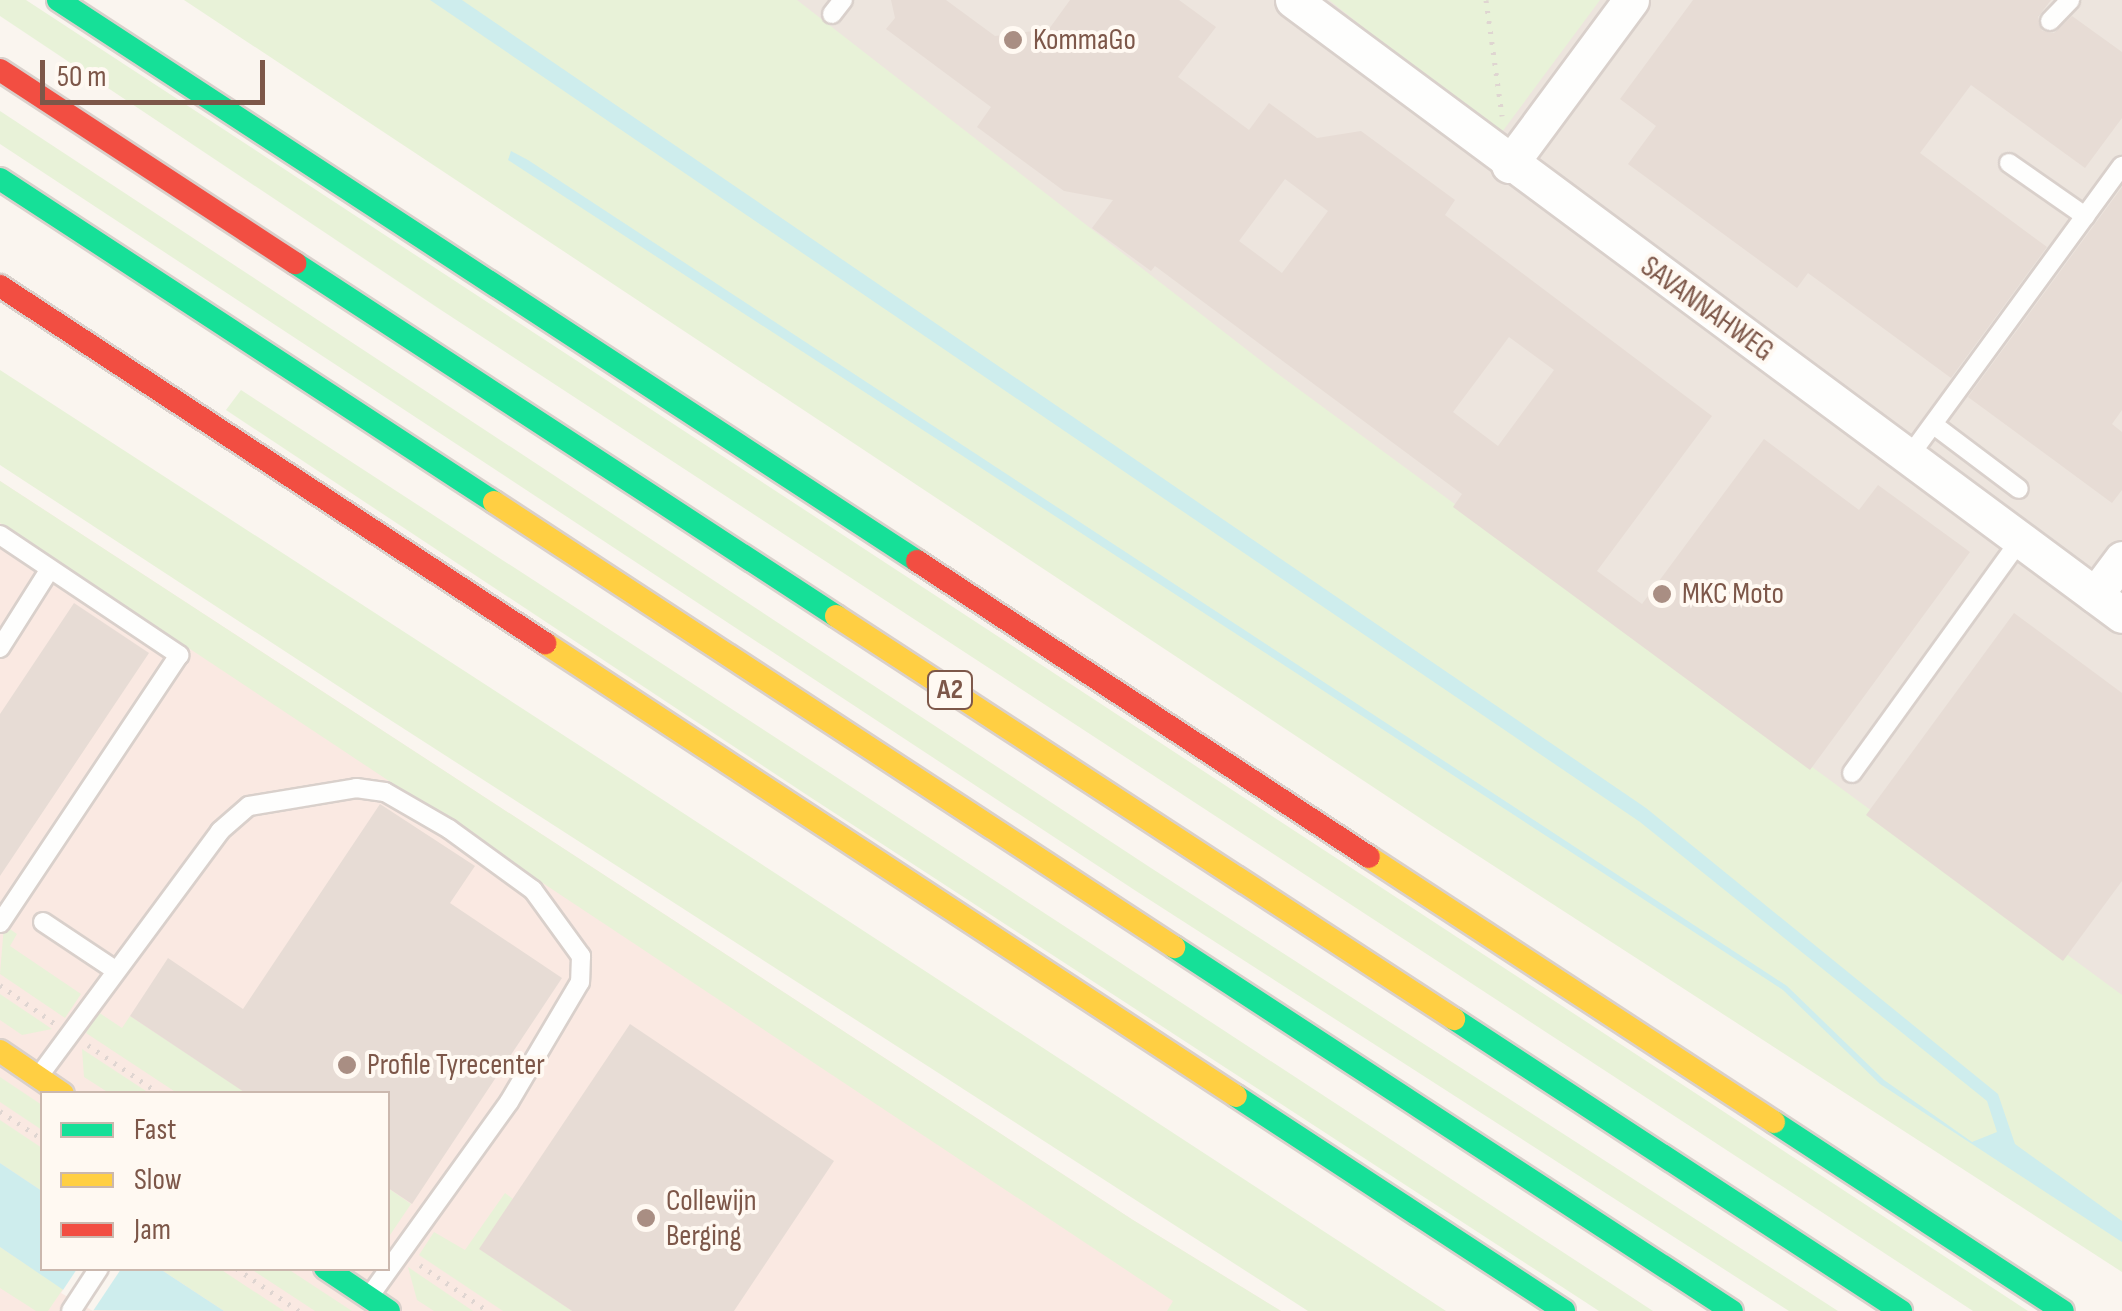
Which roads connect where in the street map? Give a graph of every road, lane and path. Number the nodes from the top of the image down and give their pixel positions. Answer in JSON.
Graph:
{"nodes":[{"id":1,"x":58,"y":0,"type":"edge"},
{"id":2,"x":97,"y":0,"type":"edge"},
{"id":3,"x":1293,"y":0,"type":"edge"},
{"id":4,"x":1486,"y":0,"type":"edge"},
{"id":5,"x":1631,"y":0,"type":"edge"},
{"id":6,"x":2070,"y":0,"type":"edge"},
{"id":7,"x":2050,"y":21,"type":"dead end"},
{"id":8,"x":0,"y":70,"type":"edge"},
{"id":9,"x":200,"y":92,"type":"junction"},
{"id":10,"x":2009,"y":163,"type":"dead end"},
{"id":11,"x":1509,"y":165,"type":"junction"},
{"id":12,"x":2119,"y":174,"type":"edge"},
{"id":13,"x":0,"y":179,"type":"edge"},
{"id":14,"x":2085,"y":216,"type":"junction"},
{"id":15,"x":0,"y":288,"type":"edge"},
{"id":16,"x":1934,"y":425,"type":"junction"},
{"id":17,"x":1908,"y":458,"type":"junction"},
{"id":18,"x":2019,"y":488,"type":"dead end"},
{"id":19,"x":0,"y":536,"type":"edge"},
{"id":20,"x":2020,"y":540,"type":"junction"},
{"id":21,"x":2122,"y":559,"type":"edge"},
{"id":22,"x":50,"y":569,"type":"junction"},
{"id":23,"x":2109,"y":605,"type":"edge"},
{"id":24,"x":0,"y":648,"type":"edge"},
{"id":25,"x":1852,"y":773,"type":"dead end"},
{"id":26,"x":43,"y":922,"type":"dead end"},
{"id":27,"x":0,"y":923,"type":"edge"},
{"id":28,"x":115,"y":970,"type":"junction"},
{"id":29,"x":0,"y":1051,"type":"edge"},
{"id":30,"x":38,"y":1077,"type":"junction"},
{"id":31,"x":59,"y":1091,"type":"edge"},
{"id":32,"x":0,"y":1110,"type":"edge"},
{"id":33,"x":40,"y":1138,"type":"edge"},
{"id":34,"x":400,"y":1252,"type":"junction"},
{"id":35,"x":390,"y":1266,"type":"edge"},
{"id":36,"x":97,"y":1271,"type":"edge"},
{"id":37,"x":240,"y":1271,"type":"edge"},
{"id":38,"x":330,"y":1271,"type":"edge"},
{"id":39,"x":386,"y":1271,"type":"edge"},
{"id":40,"x":368,"y":1297,"type":"junction"},
{"id":41,"x":71,"y":1311,"type":"edge"},
{"id":42,"x":299,"y":1311,"type":"edge"},
{"id":43,"x":389,"y":1311,"type":"edge"},
{"id":44,"x":488,"y":1311,"type":"edge"},
{"id":45,"x":1564,"y":1311,"type":"edge"},
{"id":46,"x":1732,"y":1311,"type":"edge"},
{"id":47,"x":1901,"y":1311,"type":"edge"},
{"id":48,"x":2064,"y":1311,"type":"edge"}],
"edges":[{"from":1,"to":9,"type":"main road"},
{"from":2,"to":9,"type":"main road"},
{"from":3,"to":11,"type":"street","name":"SAVANNAHWEG"},
{"from":4,"to":11,"type":"path"},
{"from":5,"to":11,"type":"street"},
{"from":6,"to":7,"type":"lane"},
{"from":8,"to":47,"type":"main road","number":"A2"},
{"from":9,"to":48,"type":"main road"},
{"from":10,"to":14,"type":"lane"},
{"from":11,"to":17,"type":"street","name":"SAVANNAHWEG"},
{"from":12,"to":14,"type":"lane"},
{"from":13,"to":46,"type":"main road"},
{"from":14,"to":16,"type":"lane"},
{"from":15,"to":45,"type":"main road"},
{"from":16,"to":17,"type":"lane"},
{"from":16,"to":18,"type":"lane"},
{"from":17,"to":20,"type":"street","name":"SAVANNAHWEG"},
{"from":19,"to":22,"type":"lane"},
{"from":20,"to":23,"type":"street","name":"SAVANNAHWEG"},
{"from":20,"to":25,"type":"lane"},
{"from":21,"to":23,"type":"street"},
{"from":22,"to":24,"type":"lane"},
{"from":22,"to":27,"type":"lane"},
{"from":26,"to":28,"type":"lane"},
{"from":28,"to":30,"type":"lane"},
{"from":28,"to":34,"type":"lane"},
{"from":29,"to":30,"type":"main road"},
{"from":30,"to":31,"type":"main road"},
{"from":32,"to":33,"type":"path"},
{"from":34,"to":35,"type":"lane"},
{"from":34,"to":44,"type":"path"},
{"from":36,"to":41,"type":"lane"},
{"from":37,"to":42,"type":"path"},
{"from":38,"to":40,"type":"main road"},
{"from":39,"to":40,"type":"lane"},
{"from":40,"to":43,"type":"main road"}]}
